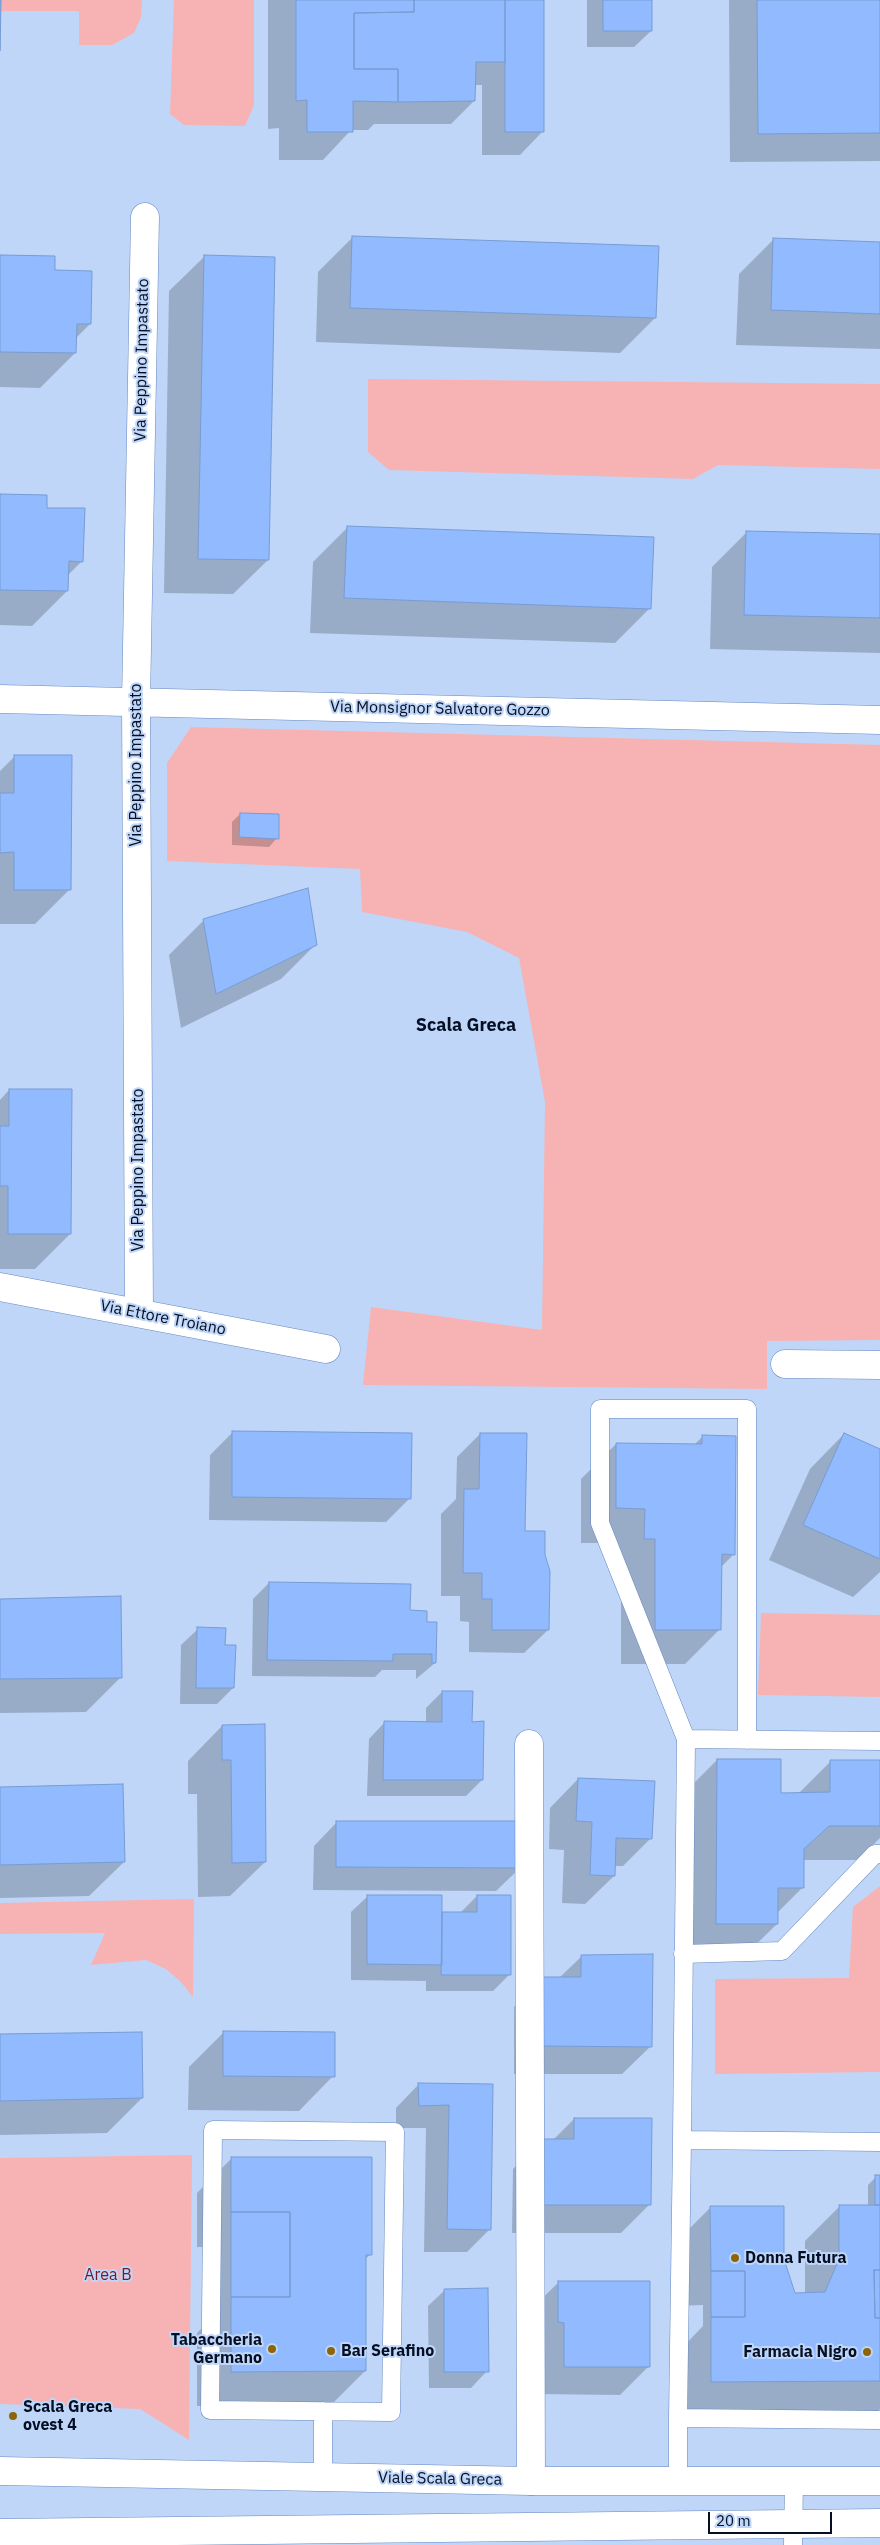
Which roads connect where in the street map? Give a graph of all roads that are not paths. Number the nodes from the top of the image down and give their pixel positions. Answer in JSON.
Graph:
{"nodes":[{"id":1,"x":145,"y":217,"type":"dead end"},
{"id":2,"x":0,"y":699,"type":"edge"},
{"id":3,"x":136,"y":701,"type":"junction"},
{"id":4,"x":880,"y":720,"type":"edge"},
{"id":5,"x":0,"y":1287,"type":"edge"},
{"id":6,"x":139,"y":1313,"type":"junction"},
{"id":7,"x":326,"y":1349,"type":"dead end"},
{"id":8,"x":785,"y":1364,"type":"dead end"},
{"id":9,"x":880,"y":1365,"type":"edge"},
{"id":10,"x":686,"y":1740,"type":"junction"},
{"id":11,"x":747,"y":1740,"type":"junction"},
{"id":12,"x":880,"y":1741,"type":"edge"},
{"id":13,"x":529,"y":1744,"type":"dead end"},
{"id":14,"x":880,"y":1854,"type":"edge"},
{"id":15,"x":683,"y":1954,"type":"junction"},
{"id":16,"x":682,"y":2140,"type":"junction"},
{"id":17,"x":880,"y":2142,"type":"edge"},
{"id":18,"x":324,"y":2411,"type":"junction"},
{"id":19,"x":678,"y":2418,"type":"junction"},
{"id":20,"x":880,"y":2420,"type":"edge"},
{"id":21,"x":0,"y":2471,"type":"edge"},
{"id":22,"x":323,"y":2477,"type":"junction"},
{"id":23,"x":531,"y":2481,"type":"junction"},
{"id":24,"x":678,"y":2481,"type":"junction"},
{"id":25,"x":794,"y":2481,"type":"junction"},
{"id":26,"x":880,"y":2481,"type":"edge"},
{"id":27,"x":880,"y":2523,"type":"edge"},
{"id":28,"x":0,"y":2533,"type":"edge"},
{"id":29,"x":793,"y":2535,"type":"edge"},
{"id":30,"x":93,"y":2538,"type":"edge"}],
"edges":[{"from":1,"to":3,"type":"street","name":"Via Peppino Impastato"},
{"from":2,"to":3,"type":"street","name":"Via Monsignor Salvatore Gozzo"},
{"from":3,"to":4,"type":"street","name":"Via Monsignor Salvatore Gozzo"},
{"from":3,"to":6,"type":"street","name":"Via Peppino Impastato"},
{"from":5,"to":6,"type":"street","name":"Via Ettore Troiano"},
{"from":6,"to":7,"type":"street","name":"Via Ettore Troiano"},
{"from":8,"to":9,"type":"street"},
{"from":10,"to":11,"type":"lane"},
{"from":10,"to":11,"type":"lane"},
{"from":10,"to":15,"type":"lane"},
{"from":11,"to":12,"type":"lane"},
{"from":13,"to":23,"type":"street"},
{"from":14,"to":15,"type":"lane"},
{"from":15,"to":16,"type":"lane"},
{"from":16,"to":17,"type":"lane"},
{"from":16,"to":19,"type":"lane"},
{"from":18,"to":18,"type":"lane"},
{"from":18,"to":22,"type":"lane"},
{"from":19,"to":20,"type":"lane"},
{"from":19,"to":24,"type":"lane"},
{"from":21,"to":22,"type":"street","name":"Viale Scala Greca"},
{"from":22,"to":23,"type":"street","name":"Viale Scala Greca"},
{"from":23,"to":24,"type":"street","name":"Viale Scala Greca"},
{"from":24,"to":25,"type":"street","name":"Viale Scala Greca"},
{"from":25,"to":26,"type":"street","name":"Viale Scala Greca"},
{"from":25,"to":29,"type":"lane"},
{"from":27,"to":29,"type":"street"},
{"from":28,"to":30,"type":"street"},
{"from":29,"to":30,"type":"street"}]}
